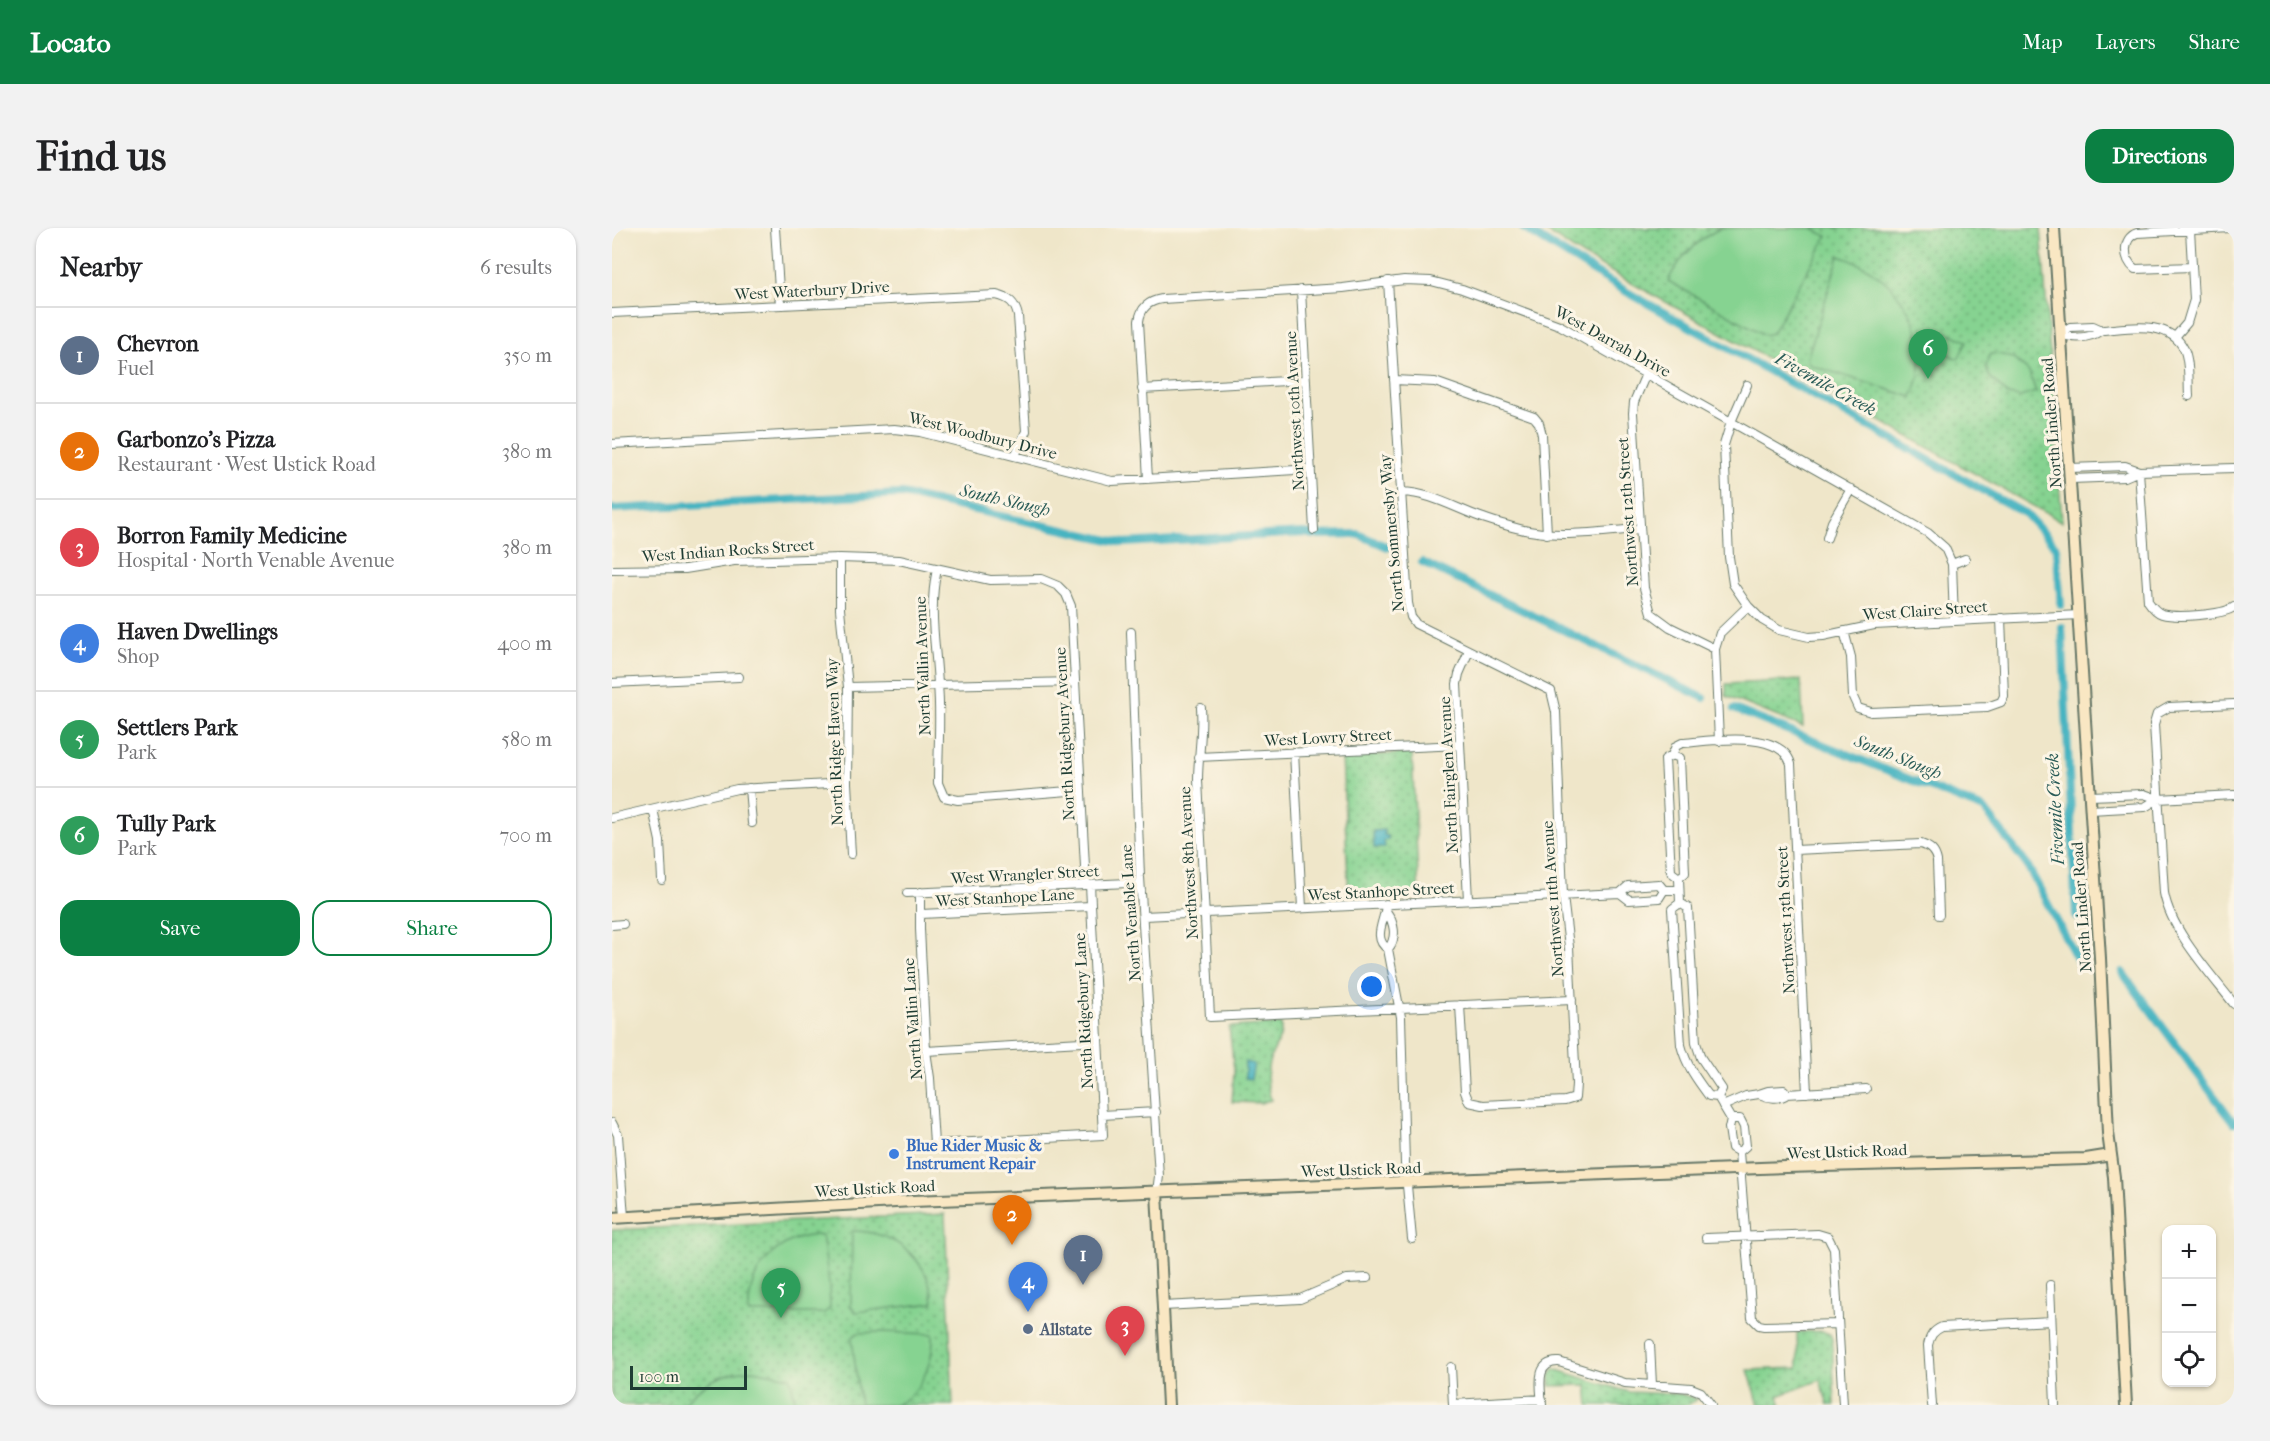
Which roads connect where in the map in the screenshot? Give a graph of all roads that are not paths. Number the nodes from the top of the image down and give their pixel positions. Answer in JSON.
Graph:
{"nodes":[{"id":1,"x":775,"y":228,"type":"edge"},
{"id":2,"x":2054,"y":228,"type":"edge"},
{"id":3,"x":2231,"y":228,"type":"edge"},
{"id":4,"x":2190,"y":230,"type":"junction"},
{"id":5,"x":2192,"y":267,"type":"junction"},
{"id":6,"x":1388,"y":281,"type":"junction"},
{"id":7,"x":1301,"y":290,"type":"junction"},
{"id":8,"x":780,"y":305,"type":"junction"},
{"id":9,"x":612,"y":313,"type":"edge"},
{"id":10,"x":2060,"y":334,"type":"junction"},
{"id":11,"x":2175,"y":337,"type":"junction"},
{"id":12,"x":1646,"y":374,"type":"junction"},
{"id":13,"x":1306,"y":380,"type":"junction"},
{"id":14,"x":1394,"y":380,"type":"junction"},
{"id":15,"x":1747,"y":385,"type":"dead end"},
{"id":16,"x":1142,"y":389,"type":"junction"},
{"id":17,"x":2189,"y":396,"type":"dead end"},
{"id":18,"x":1731,"y":422,"type":"junction"},
{"id":19,"x":612,"y":444,"type":"edge"},
{"id":20,"x":1015,"y":456,"type":"junction"},
{"id":21,"x":2234,"y":468,"type":"edge"},
{"id":22,"x":1311,"y":469,"type":"junction"},
{"id":23,"x":2139,"y":471,"type":"junction"},
{"id":24,"x":2070,"y":474,"type":"junction"},
{"id":25,"x":1148,"y":478,"type":"junction"},
{"id":26,"x":1851,"y":489,"type":"junction"},
{"id":27,"x":1401,"y":492,"type":"junction"},
{"id":28,"x":1640,"y":529,"type":"junction"},
{"id":29,"x":1314,"y":530,"type":"dead end"},
{"id":30,"x":1547,"y":534,"type":"junction"},
{"id":31,"x":1827,"y":538,"type":"dead end"},
{"id":32,"x":840,"y":558,"type":"junction"},
{"id":33,"x":1965,"y":559,"type":"dead end"},
{"id":34,"x":1952,"y":564,"type":"junction"},
{"id":35,"x":937,"y":569,"type":"junction"},
{"id":36,"x":612,"y":570,"type":"edge"},
{"id":37,"x":1058,"y":586,"type":"joint"},
{"id":38,"x":1748,"y":606,"type":"junction"},
{"id":39,"x":2234,"y":606,"type":"edge"},
{"id":40,"x":2079,"y":615,"type":"junction"},
{"id":41,"x":2001,"y":618,"type":"junction"},
{"id":42,"x":1954,"y":621,"type":"junction"},
{"id":43,"x":1844,"y":631,"type":"junction"},
{"id":44,"x":1131,"y":632,"type":"dead end"},
{"id":45,"x":1715,"y":650,"type":"junction"},
{"id":46,"x":1469,"y":651,"type":"junction"},
{"id":47,"x":739,"y":677,"type":"dead end"},
{"id":48,"x":1075,"y":682,"type":"junction"},
{"id":49,"x":612,"y":683,"type":"edge"},
{"id":50,"x":939,"y":686,"type":"junction"},
{"id":51,"x":848,"y":687,"type":"junction"},
{"id":52,"x":1554,"y":698,"type":"joint"},
{"id":53,"x":2234,"y":704,"type":"edge"},
{"id":54,"x":1202,"y":708,"type":"dead end"},
{"id":55,"x":1719,"y":741,"type":"junction"},
{"id":56,"x":1460,"y":745,"type":"junction"},
{"id":57,"x":1294,"y":752,"type":"junction"},
{"id":58,"x":1672,"y":755,"type":"junction"},
{"id":59,"x":1198,"y":757,"type":"junction"},
{"id":60,"x":847,"y":783,"type":"junction"},
{"id":61,"x":749,"y":788,"type":"junction"},
{"id":62,"x":1080,"y":790,"type":"junction"},
{"id":63,"x":2234,"y":795,"type":"edge"},
{"id":64,"x":2090,"y":796,"type":"junction"},
{"id":65,"x":2158,"y":799,"type":"junction"},
{"id":66,"x":653,"y":809,"type":"junction"},
{"id":67,"x":2090,"y":810,"type":"junction"},
{"id":68,"x":612,"y":818,"type":"edge"},
{"id":69,"x":752,"y":823,"type":"dead end"},
{"id":70,"x":1795,"y":850,"type":"junction"},
{"id":71,"x":851,"y":854,"type":"dead end"},
{"id":72,"x":1679,"y":878,"type":"junction"},
{"id":73,"x":662,"y":880,"type":"dead end"},
{"id":74,"x":1088,"y":885,"type":"junction"},
{"id":75,"x":1664,"y":890,"type":"junction"},
{"id":76,"x":1679,"y":890,"type":"junction"},
{"id":77,"x":1141,"y":891,"type":"junction"},
{"id":78,"x":920,"y":892,"type":"junction"},
{"id":79,"x":908,"y":893,"type":"dead end"},
{"id":80,"x":1620,"y":893,"type":"junction"},
{"id":81,"x":1563,"y":896,"type":"junction"},
{"id":82,"x":1468,"y":900,"type":"junction"},
{"id":83,"x":1680,"y":903,"type":"junction"},
{"id":84,"x":1091,"y":906,"type":"junction"},
{"id":85,"x":1386,"y":907,"type":"junction"},
{"id":86,"x":1302,"y":908,"type":"junction"},
{"id":87,"x":1205,"y":913,"type":"junction"},
{"id":88,"x":921,"y":914,"type":"junction"},
{"id":89,"x":1939,"y":915,"type":"dead end"},
{"id":90,"x":1144,"y":916,"type":"junction"},
{"id":91,"x":623,"y":924,"type":"dead end"},
{"id":92,"x":612,"y":925,"type":"edge"},
{"id":93,"x":1388,"y":949,"type":"junction"},
{"id":94,"x":1572,"y":1000,"type":"junction"},
{"id":95,"x":2234,"y":1004,"type":"edge"},
{"id":96,"x":1460,"y":1005,"type":"junction"},
{"id":97,"x":1400,"y":1008,"type":"junction"},
{"id":98,"x":1098,"y":1041,"type":"junction"},
{"id":99,"x":926,"y":1051,"type":"junction"},
{"id":100,"x":1866,"y":1089,"type":"dead end"},
{"id":101,"x":1807,"y":1092,"type":"junction"},
{"id":102,"x":1718,"y":1097,"type":"junction"},
{"id":103,"x":1724,"y":1106,"type":"junction"},
{"id":104,"x":1156,"y":1112,"type":"junction"},
{"id":105,"x":1102,"y":1115,"type":"junction"},
{"id":106,"x":1731,"y":1119,"type":"junction"},
{"id":107,"x":612,"y":1122,"type":"edge"},
{"id":108,"x":1103,"y":1135,"type":"joint"},
{"id":109,"x":1740,"y":1152,"type":"junction"},
{"id":110,"x":2111,"y":1155,"type":"junction"},
{"id":111,"x":1741,"y":1169,"type":"junction"},
{"id":112,"x":1408,"y":1182,"type":"junction"},
{"id":113,"x":1157,"y":1192,"type":"junction"},
{"id":114,"x":624,"y":1217,"type":"junction"},
{"id":115,"x":612,"y":1218,"type":"edge"},
{"id":116,"x":1745,"y":1237,"type":"junction"},
{"id":117,"x":1706,"y":1238,"type":"dead end"},
{"id":118,"x":1412,"y":1239,"type":"dead end"},
{"id":119,"x":1367,"y":1278,"type":"dead end"},
{"id":120,"x":2050,"y":1285,"type":"dead end"},
{"id":121,"x":1163,"y":1306,"type":"junction"},
{"id":122,"x":2051,"y":1321,"type":"junction"},
{"id":123,"x":1838,"y":1324,"type":"junction"},
{"id":124,"x":1650,"y":1344,"type":"dead end"},
{"id":125,"x":1451,"y":1367,"type":"dead end"},
{"id":126,"x":1652,"y":1385,"type":"junction"},
{"id":127,"x":1542,"y":1402,"type":"edge"},
{"id":128,"x":1453,"y":1404,"type":"edge"},
{"id":129,"x":1168,"y":1405,"type":"edge"},
{"id":130,"x":1711,"y":1405,"type":"edge"},
{"id":131,"x":1843,"y":1405,"type":"edge"},
{"id":132,"x":1932,"y":1405,"type":"edge"},
{"id":133,"x":2055,"y":1405,"type":"edge"},
{"id":134,"x":2126,"y":1405,"type":"edge"}],
"edges":[{"from":1,"to":8,"type":"street"},
{"from":2,"to":10,"type":"main road","name":"North Linder Road"},
{"from":3,"to":4,"type":"street"},
{"from":4,"to":5,"type":"street"},
{"from":4,"to":5,"type":"street"},
{"from":5,"to":11,"type":"street"},
{"from":6,"to":7,"type":"street","name":"West Darrah Drive"},
{"from":6,"to":12,"type":"street","name":"West Darrah Drive"},
{"from":6,"to":14,"type":"street","name":"North Sommersby Way"},
{"from":7,"to":13,"type":"street","name":"Northwest 10th Avenue"},
{"from":7,"to":16,"type":"street"},
{"from":8,"to":9,"type":"street","name":"West Waterbury Drive"},
{"from":8,"to":20,"type":"street","name":"West Waterbury Drive"},
{"from":10,"to":11,"type":"street"},
{"from":10,"to":24,"type":"main road","name":"North Linder Road"},
{"from":11,"to":17,"type":"street"},
{"from":12,"to":18,"type":"street","name":"West Darrah Drive"},
{"from":12,"to":28,"type":"street","name":"Northwest 12th Street"},
{"from":13,"to":16,"type":"street"},
{"from":13,"to":22,"type":"street","name":"Northwest 10th Avenue"},
{"from":14,"to":27,"type":"street","name":"North Sommersby Way"},
{"from":14,"to":30,"type":"street"},
{"from":15,"to":18,"type":"street"},
{"from":16,"to":25,"type":"street"},
{"from":18,"to":26,"type":"street","name":"West Darrah Drive"},
{"from":18,"to":38,"type":"street"},
{"from":19,"to":20,"type":"street","name":"West Woodbury Drive"},
{"from":20,"to":25,"type":"street","name":"West Woodbury Drive"},
{"from":21,"to":23,"type":"street"},
{"from":22,"to":25,"type":"street","name":"West Woodbury Drive"},
{"from":22,"to":29,"type":"street","name":"Northwest 10th Avenue"},
{"from":23,"to":24,"type":"street"},
{"from":23,"to":39,"type":"street"},
{"from":24,"to":40,"type":"main road","name":"North Linder Road"},
{"from":26,"to":31,"type":"street"},
{"from":26,"to":34,"type":"street","name":"West Darrah Drive"},
{"from":27,"to":30,"type":"street"},
{"from":27,"to":46,"type":"street","name":"North Sommersby Way"},
{"from":28,"to":30,"type":"street"},
{"from":28,"to":45,"type":"street","name":"Northwest 12th Street"},
{"from":32,"to":35,"type":"street","name":"West Indian Rocks Street"},
{"from":32,"to":36,"type":"street","name":"West Indian Rocks Street"},
{"from":32,"to":51,"type":"street","name":"North Ridge Haven Way"},
{"from":33,"to":34,"type":"street"},
{"from":34,"to":42,"type":"street"},
{"from":35,"to":37,"type":"street","name":"West Indian Rocks Street"},
{"from":35,"to":50,"type":"street","name":"North Vallin Avenue"},
{"from":37,"to":48,"type":"street","name":"North Ridgebury Avenue"},
{"from":38,"to":43,"type":"street","name":"West Claire Street"},
{"from":38,"to":45,"type":"street"},
{"from":40,"to":41,"type":"street","name":"West Claire Street"},
{"from":40,"to":64,"type":"main road","name":"North Linder Road"},
{"from":41,"to":42,"type":"street","name":"West Claire Street"},
{"from":41,"to":43,"type":"street"},
{"from":42,"to":43,"type":"street","name":"West Claire Street"},
{"from":44,"to":77,"type":"street","name":"North Venable Lane"},
{"from":45,"to":55,"type":"street"},
{"from":46,"to":52,"type":"street","name":"North Sommersby Way"},
{"from":46,"to":56,"type":"street","name":"North Fairglen Avenue"},
{"from":47,"to":49,"type":"street"},
{"from":48,"to":50,"type":"street"},
{"from":48,"to":62,"type":"street","name":"North Ridgebury Avenue"},
{"from":50,"to":51,"type":"street"},
{"from":50,"to":62,"type":"street","name":"North Vallin Avenue"},
{"from":51,"to":60,"type":"street","name":"North Ridge Haven Way"},
{"from":52,"to":81,"type":"street","name":"Northwest 11th Avenue"},
{"from":53,"to":65,"type":"street"},
{"from":54,"to":59,"type":"street","name":"Northwest 8th Avenue"},
{"from":55,"to":58,"type":"street"},
{"from":55,"to":70,"type":"street","name":"Northwest 13th Street"},
{"from":56,"to":57,"type":"street","name":"West Lowry Street"},
{"from":56,"to":82,"type":"street","name":"North Fairglen Avenue"},
{"from":57,"to":59,"type":"street","name":"West Lowry Street"},
{"from":57,"to":86,"type":"street"},
{"from":58,"to":72,"type":"street"},
{"from":58,"to":72,"type":"street"},
{"from":59,"to":87,"type":"street","name":"Northwest 8th Avenue"},
{"from":60,"to":61,"type":"street"},
{"from":60,"to":71,"type":"street","name":"North Ridge Haven Way"},
{"from":61,"to":66,"type":"street"},
{"from":61,"to":69,"type":"street"},
{"from":62,"to":74,"type":"street","name":"North Ridgebury Avenue"},
{"from":63,"to":65,"type":"street"},
{"from":64,"to":65,"type":"street"},
{"from":64,"to":67,"type":"main road","name":"North Linder Road"},
{"from":65,"to":67,"type":"street"},
{"from":65,"to":95,"type":"street"},
{"from":66,"to":68,"type":"street"},
{"from":66,"to":73,"type":"street"},
{"from":67,"to":110,"type":"main road","name":"North Linder Road"},
{"from":70,"to":89,"type":"street"},
{"from":70,"to":101,"type":"street","name":"Northwest 13th Street"},
{"from":72,"to":76,"type":"street"},
{"from":74,"to":77,"type":"street","name":"West Wrangler Street"},
{"from":74,"to":78,"type":"street","name":"West Wrangler Street"},
{"from":74,"to":84,"type":"street","name":"North Ridgebury Lane"},
{"from":75,"to":76,"type":"street","name":"West Stanhope Street"},
{"from":75,"to":80,"type":"street","name":"West Stanhope Street"},
{"from":75,"to":80,"type":"street","name":"West Stanhope Street"},
{"from":76,"to":83,"type":"street"},
{"from":77,"to":90,"type":"street","name":"North Venable Lane"},
{"from":78,"to":79,"type":"street","name":"West Wrangler Street"},
{"from":78,"to":88,"type":"street","name":"North Vallin Lane"},
{"from":80,"to":81,"type":"street","name":"West Stanhope Street"},
{"from":81,"to":82,"type":"street","name":"West Stanhope Street"},
{"from":81,"to":94,"type":"street","name":"Northwest 11th Avenue"},
{"from":82,"to":85,"type":"street","name":"West Stanhope Street"},
{"from":83,"to":102,"type":"street"},
{"from":83,"to":102,"type":"street"},
{"from":84,"to":88,"type":"street","name":"West Stanhope Lane"},
{"from":84,"to":98,"type":"street","name":"North Ridgebury Lane"},
{"from":85,"to":86,"type":"street","name":"West Stanhope Street"},
{"from":85,"to":93,"type":"street"},
{"from":85,"to":93,"type":"street"},
{"from":86,"to":87,"type":"street","name":"West Stanhope Street"},
{"from":87,"to":90,"type":"street","name":"West Stanhope Street"},
{"from":87,"to":97,"type":"street","name":"Northwest 8th Avenue"},
{"from":88,"to":99,"type":"street","name":"North Vallin Lane"},
{"from":90,"to":104,"type":"street","name":"North Venable Lane"},
{"from":91,"to":92,"type":"street"},
{"from":93,"to":97,"type":"street"},
{"from":94,"to":96,"type":"street"},
{"from":94,"to":96,"type":"street","name":"Northwest 11th Avenue"},
{"from":96,"to":97,"type":"street"},
{"from":97,"to":112,"type":"street"},
{"from":98,"to":99,"type":"street"},
{"from":98,"to":105,"type":"street","name":"North Ridgebury Lane"},
{"from":99,"to":108,"type":"street","name":"North Vallin Lane"},
{"from":100,"to":101,"type":"street"},
{"from":101,"to":103,"type":"street"},
{"from":102,"to":103,"type":"street"},
{"from":103,"to":106,"type":"street"},
{"from":104,"to":105,"type":"street"},
{"from":104,"to":113,"type":"street","name":"North Venable Lane"},
{"from":105,"to":108,"type":"street","name":"North Ridgebury Lane"},
{"from":106,"to":109,"type":"street"},
{"from":106,"to":109,"type":"street"},
{"from":107,"to":114,"type":"street"},
{"from":109,"to":111,"type":"street"},
{"from":110,"to":111,"type":"main road","name":"West Ustick Road"},
{"from":110,"to":134,"type":"main road","name":"North Linder Road"},
{"from":111,"to":112,"type":"main road","name":"West Ustick Road"},
{"from":111,"to":116,"type":"street"},
{"from":112,"to":113,"type":"main road","name":"West Ustick Road"},
{"from":112,"to":118,"type":"street"},
{"from":113,"to":114,"type":"main road","name":"West Ustick Road"},
{"from":113,"to":121,"type":"main road"},
{"from":114,"to":115,"type":"main road","name":"West Ustick Road"},
{"from":116,"to":117,"type":"street"},
{"from":116,"to":123,"type":"street"},
{"from":116,"to":123,"type":"street"},
{"from":119,"to":121,"type":"street"},
{"from":120,"to":122,"type":"street"},
{"from":121,"to":129,"type":"main road"},
{"from":122,"to":132,"type":"street"},
{"from":122,"to":133,"type":"street"},
{"from":123,"to":131,"type":"street"},
{"from":124,"to":126,"type":"street"},
{"from":125,"to":128,"type":"street"},
{"from":126,"to":127,"type":"street"},
{"from":126,"to":130,"type":"street"},
{"from":127,"to":128,"type":"street"}]}
